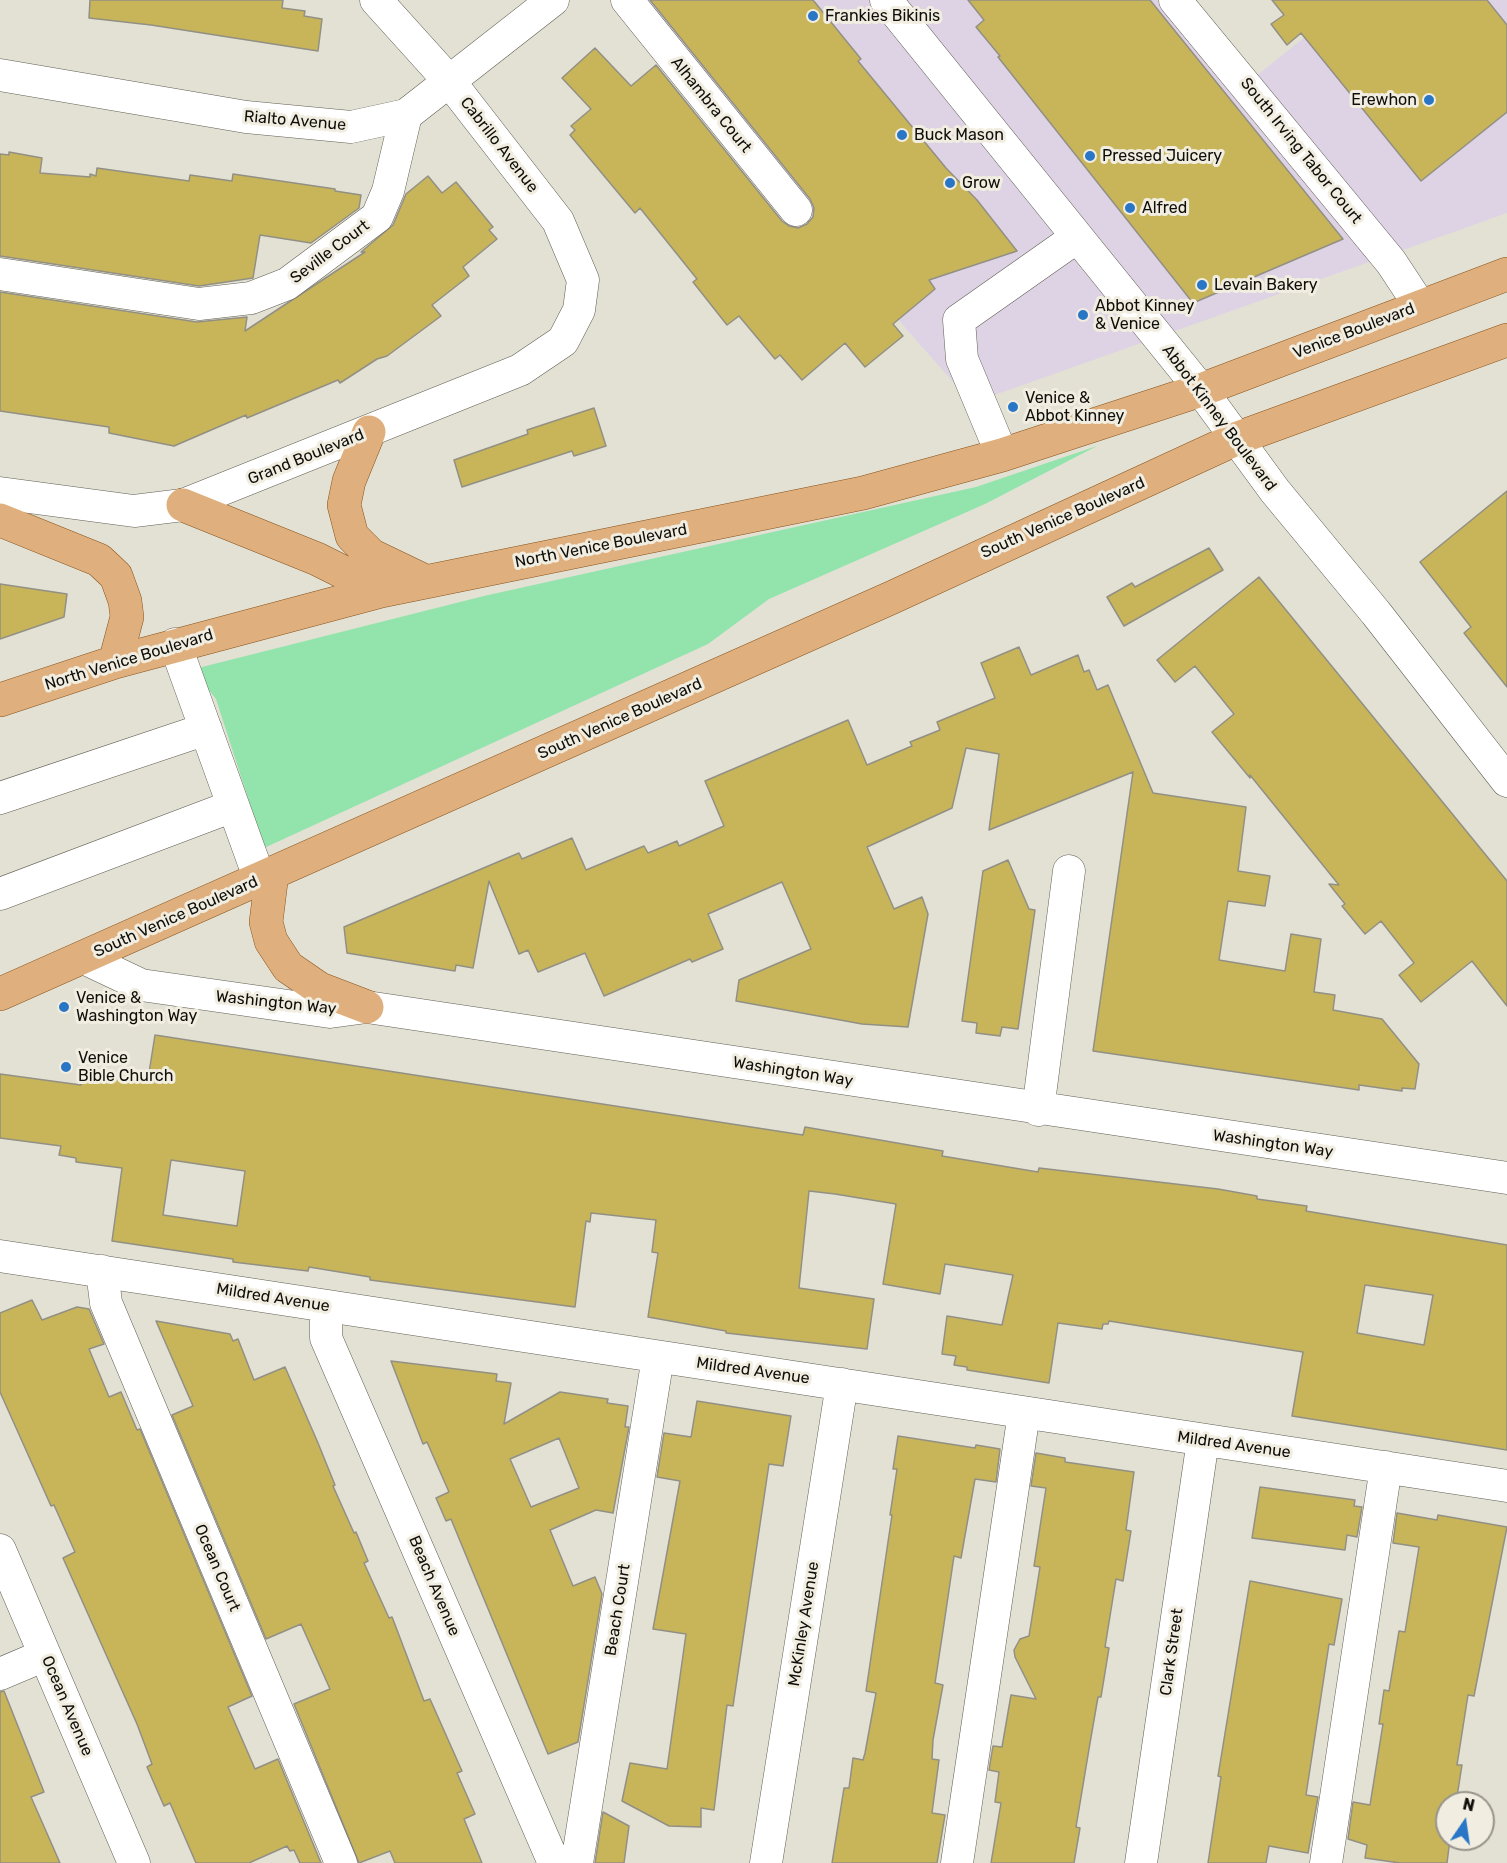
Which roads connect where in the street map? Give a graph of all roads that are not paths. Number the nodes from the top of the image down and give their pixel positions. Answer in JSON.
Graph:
{"nodes":[{"id":1,"x":376,"y":0,"type":"edge"},
{"id":2,"x":553,"y":0,"type":"edge"},
{"id":3,"x":627,"y":0,"type":"edge"},
{"id":4,"x":886,"y":0,"type":"edge"},
{"id":5,"x":1175,"y":0,"type":"edge"},
{"id":6,"x":0,"y":75,"type":"edge"},
{"id":7,"x":450,"y":82,"type":"junction"},
{"id":8,"x":406,"y":115,"type":"junction"},
{"id":9,"x":796,"y":210,"type":"dead end"},
{"id":10,"x":1077,"y":237,"type":"junction"},
{"id":11,"x":0,"y":274,"type":"edge"},
{"id":12,"x":1507,"y":274,"type":"edge"},
{"id":13,"x":1420,"y":306,"type":"junction"},
{"id":14,"x":579,"y":310,"type":"joint"},
{"id":15,"x":1507,"y":340,"type":"edge"},
{"id":16,"x":1201,"y":390,"type":"junction"},
{"id":17,"x":369,"y":432,"type":"junction"},
{"id":18,"x":1238,"y":438,"type":"junction"},
{"id":19,"x":1002,"y":455,"type":"junction"},
{"id":20,"x":0,"y":493,"type":"edge"},
{"id":21,"x":183,"y":505,"type":"junction"},
{"id":22,"x":0,"y":520,"type":"edge"},
{"id":23,"x":423,"y":580,"type":"junction"},
{"id":24,"x":381,"y":591,"type":"junction"},
{"id":25,"x":175,"y":645,"type":"junction"},
{"id":26,"x":115,"y":662,"type":"junction"},
{"id":27,"x":0,"y":700,"type":"edge"},
{"id":28,"x":206,"y":729,"type":"junction"},
{"id":29,"x":1507,"y":781,"type":"edge"},
{"id":30,"x":0,"y":798,"type":"edge"},
{"id":31,"x":233,"y":806,"type":"junction"},
{"id":32,"x":1069,"y":872,"type":"dead end"},
{"id":33,"x":266,"y":877,"type":"junction"},
{"id":34,"x":0,"y":894,"type":"edge"},
{"id":35,"x":84,"y":958,"type":"junction"},
{"id":36,"x":0,"y":994,"type":"edge"},
{"id":37,"x":367,"y":1007,"type":"junction"},
{"id":38,"x":1038,"y":1110,"type":"junction"},
{"id":39,"x":1507,"y":1178,"type":"edge"},
{"id":40,"x":0,"y":1256,"type":"edge"},
{"id":41,"x":102,"y":1271,"type":"junction"},
{"id":42,"x":326,"y":1306,"type":"junction"},
{"id":43,"x":658,"y":1358,"type":"junction"},
{"id":44,"x":842,"y":1384,"type":"junction"},
{"id":45,"x":1024,"y":1413,"type":"junction"},
{"id":46,"x":1203,"y":1440,"type":"junction"},
{"id":47,"x":1386,"y":1467,"type":"junction"},
{"id":48,"x":1507,"y":1485,"type":"edge"},
{"id":49,"x":0,"y":1550,"type":"edge"},
{"id":50,"x":45,"y":1655,"type":"junction"},
{"id":51,"x":0,"y":1674,"type":"edge"},
{"id":52,"x":134,"y":1863,"type":"edge"},
{"id":53,"x":340,"y":1863,"type":"edge"},
{"id":54,"x":554,"y":1863,"type":"edge"},
{"id":55,"x":577,"y":1863,"type":"edge"},
{"id":56,"x":766,"y":1863,"type":"edge"},
{"id":57,"x":957,"y":1863,"type":"edge"},
{"id":58,"x":1141,"y":1863,"type":"edge"},
{"id":59,"x":1326,"y":1863,"type":"edge"}],
"edges":[{"from":1,"to":7,"type":"street","name":"Cabrillo Avenue"},
{"from":2,"to":7,"type":"street","name":"Rialto Avenue"},
{"from":3,"to":9,"type":"street","name":"Alhambra Court"},
{"from":4,"to":10,"type":"street","name":"Abbot Kinney Boulevard"},
{"from":5,"to":13,"type":"street","name":"South Irving Tabor Court"},
{"from":6,"to":8,"type":"street","name":"Rialto Avenue"},
{"from":7,"to":8,"type":"street","name":"Rialto Avenue"},
{"from":7,"to":14,"type":"street","name":"Cabrillo Avenue"},
{"from":8,"to":11,"type":"street","name":"Seville Court"},
{"from":10,"to":16,"type":"street","name":"Abbot Kinney Boulevard"},
{"from":10,"to":19,"type":"street"},
{"from":12,"to":13,"type":"main road","name":"Venice Boulevard"},
{"from":13,"to":16,"type":"main road","name":"Venice Boulevard"},
{"from":14,"to":17,"type":"street","name":"Grand Boulevard"},
{"from":15,"to":18,"type":"main road"},
{"from":16,"to":18,"type":"street","name":"Abbot Kinney Boulevard"},
{"from":16,"to":19,"type":"main road","name":"North Venice Boulevard"},
{"from":17,"to":21,"type":"street","name":"Grand Boulevard"},
{"from":17,"to":23,"type":"main road"},
{"from":18,"to":29,"type":"street","name":"Abbot Kinney Boulevard"},
{"from":18,"to":33,"type":"main road","name":"South Venice Boulevard"},
{"from":19,"to":23,"type":"main road","name":"North Venice Boulevard"},
{"from":20,"to":21,"type":"street","name":"Grand Boulevard"},
{"from":21,"to":24,"type":"main road"},
{"from":22,"to":26,"type":"main road"},
{"from":23,"to":24,"type":"main road","name":"North Venice Boulevard"},
{"from":24,"to":25,"type":"main road","name":"North Venice Boulevard"},
{"from":25,"to":26,"type":"main road","name":"North Venice Boulevard"},
{"from":25,"to":28,"type":"street"},
{"from":26,"to":27,"type":"main road","name":"North Venice Boulevard"},
{"from":28,"to":30,"type":"street"},
{"from":28,"to":31,"type":"street"},
{"from":31,"to":33,"type":"street"},
{"from":31,"to":34,"type":"street"},
{"from":32,"to":38,"type":"street"},
{"from":33,"to":35,"type":"main road","name":"South Venice Boulevard"},
{"from":33,"to":37,"type":"main road"},
{"from":35,"to":36,"type":"main road","name":"South Venice Boulevard"},
{"from":35,"to":37,"type":"street","name":"Washington Way"},
{"from":37,"to":38,"type":"street","name":"Washington Way"},
{"from":38,"to":39,"type":"street","name":"Washington Way"},
{"from":40,"to":41,"type":"street","name":"Mildred Avenue"},
{"from":41,"to":42,"type":"street","name":"Mildred Avenue"},
{"from":41,"to":53,"type":"street","name":"Ocean Court"},
{"from":42,"to":43,"type":"street","name":"Mildred Avenue"},
{"from":42,"to":54,"type":"street","name":"Beach Avenue"},
{"from":43,"to":44,"type":"street","name":"Mildred Avenue"},
{"from":43,"to":55,"type":"street","name":"Beach Court"},
{"from":44,"to":45,"type":"street","name":"Mildred Avenue"},
{"from":44,"to":56,"type":"street","name":"McKinley Avenue"},
{"from":45,"to":46,"type":"street","name":"Mildred Avenue"},
{"from":45,"to":57,"type":"street"},
{"from":46,"to":47,"type":"street","name":"Mildred Avenue"},
{"from":46,"to":58,"type":"street","name":"Clark Street"},
{"from":47,"to":48,"type":"street","name":"Mildred Avenue"},
{"from":47,"to":59,"type":"street"},
{"from":49,"to":50,"type":"street","name":"Ocean Avenue"},
{"from":50,"to":51,"type":"street"},
{"from":50,"to":52,"type":"street","name":"Ocean Avenue"}]}
